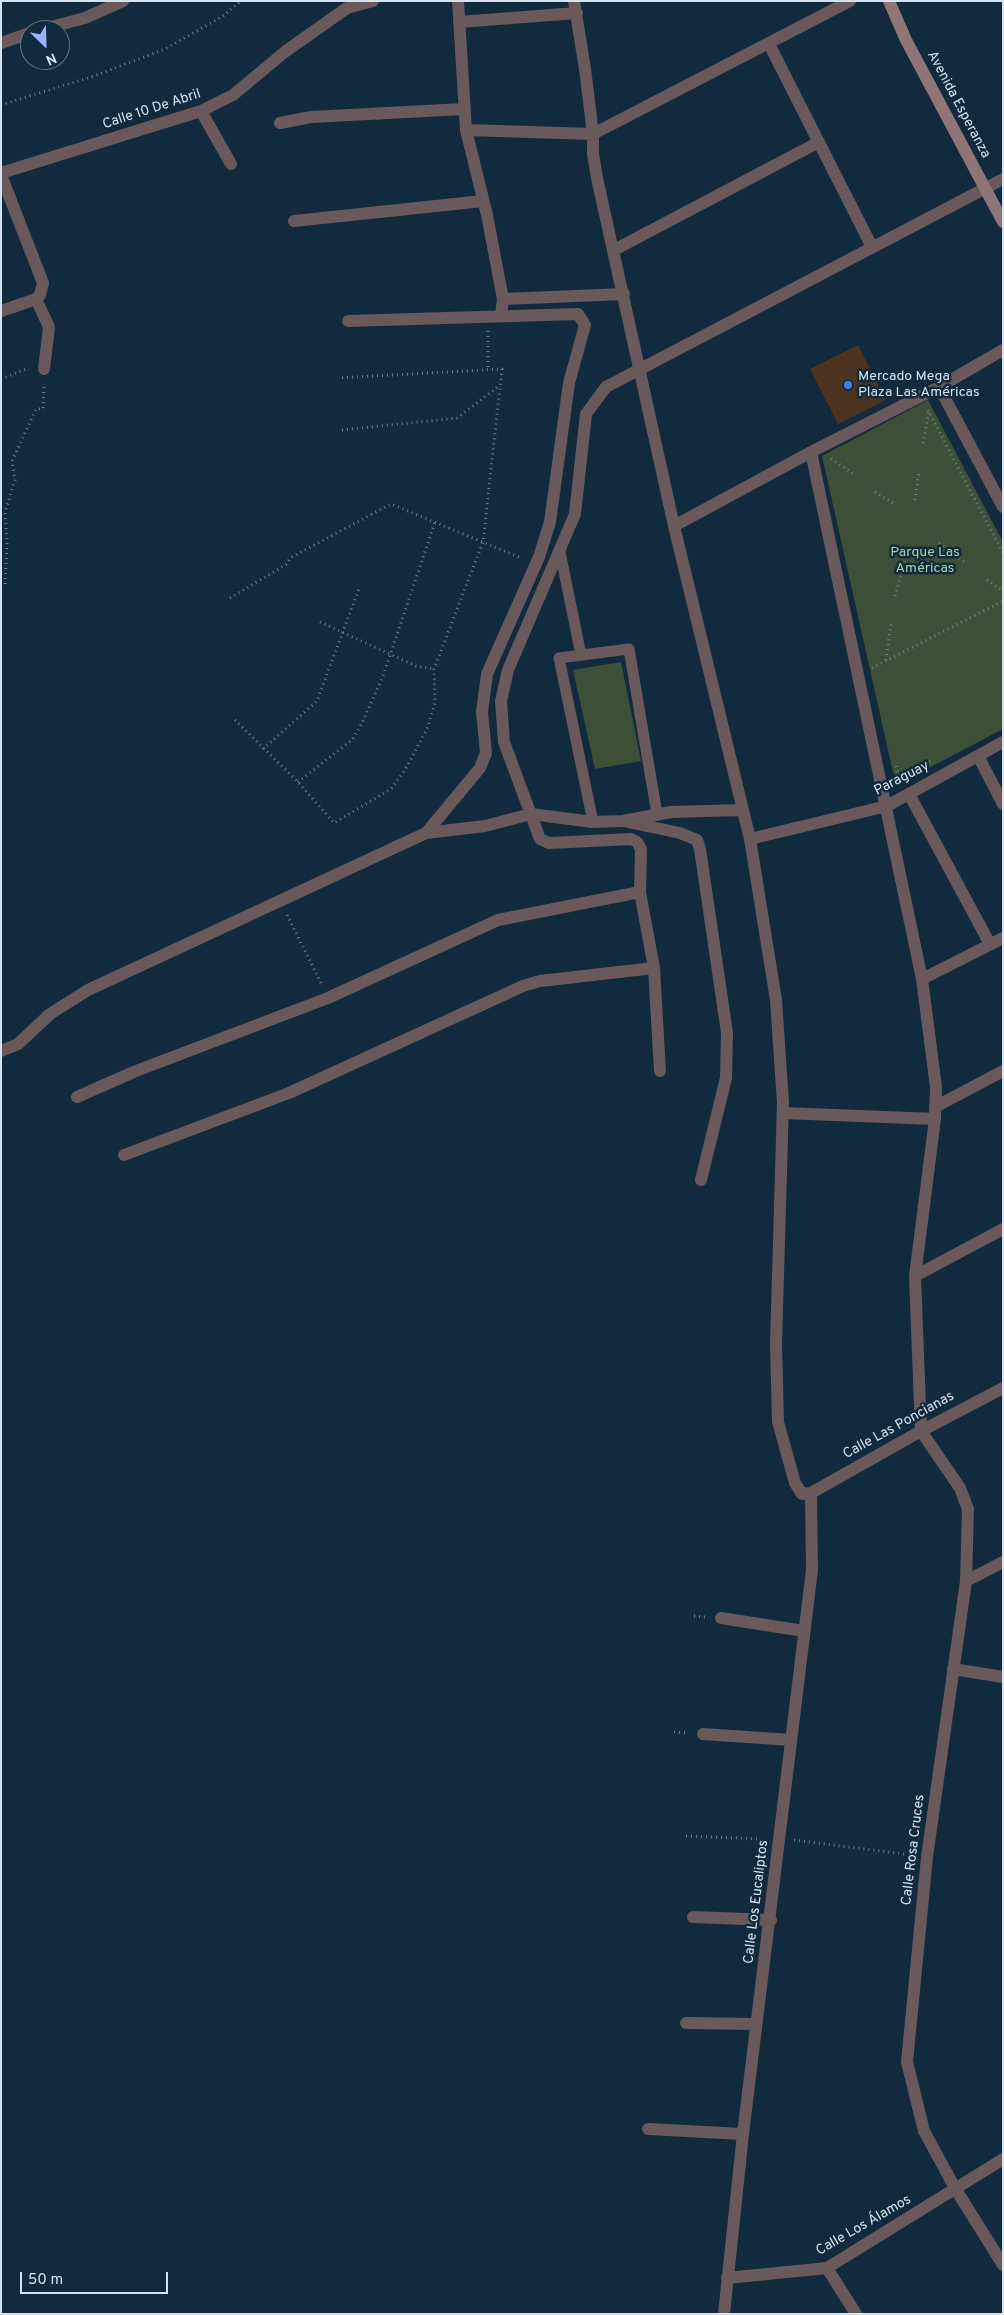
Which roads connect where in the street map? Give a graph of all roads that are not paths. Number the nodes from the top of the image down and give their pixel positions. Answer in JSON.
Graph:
{"nodes":[{"id":1,"x":123,"y":1,"type":"edge"},
{"id":2,"x":373,"y":1,"type":"edge"},
{"id":3,"x":458,"y":1,"type":"edge"},
{"id":4,"x":850,"y":1,"type":"edge"},
{"id":5,"x":889,"y":1,"type":"edge"},
{"id":6,"x":348,"y":5,"type":"edge"},
{"id":7,"x":575,"y":7,"type":"edge"},
{"id":8,"x":70,"y":22,"type":"edge"},
{"id":9,"x":459,"y":22,"type":"junction"},
{"id":10,"x":20,"y":36,"type":"edge"},
{"id":11,"x":1,"y":43,"type":"edge"},
{"id":12,"x":769,"y":44,"type":"junction"},
{"id":13,"x":464,"y":109,"type":"junction"},
{"id":14,"x":201,"y":111,"type":"junction"},
{"id":15,"x":280,"y":122,"type":"dead end"},
{"id":16,"x":466,"y":130,"type":"junction"},
{"id":17,"x":593,"y":134,"type":"junction"},
{"id":18,"x":819,"y":142,"type":"junction"},
{"id":19,"x":231,"y":164,"type":"dead end"},
{"id":20,"x":1,"y":174,"type":"edge"},
{"id":21,"x":1003,"y":179,"type":"edge"},
{"id":22,"x":985,"y":187,"type":"junction"},
{"id":23,"x":483,"y":201,"type":"junction"},
{"id":24,"x":294,"y":221,"type":"dead end"},
{"id":25,"x":1003,"y":222,"type":"edge"},
{"id":26,"x":872,"y":247,"type":"junction"},
{"id":27,"x":614,"y":250,"type":"junction"},
{"id":28,"x":624,"y":294,"type":"junction"},
{"id":29,"x":36,"y":299,"type":"junction"},
{"id":30,"x":502,"y":299,"type":"junction"},
{"id":31,"x":1,"y":311,"type":"edge"},
{"id":32,"x":501,"y":315,"type":"junction"},
{"id":33,"x":348,"y":321,"type":"dead end"},
{"id":34,"x":1003,"y":350,"type":"edge"},
{"id":35,"x":44,"y":369,"type":"road end"},
{"id":36,"x":640,"y":371,"type":"junction"},
{"id":37,"x":938,"y":387,"type":"junction"},
{"id":38,"x":811,"y":452,"type":"junction"},
{"id":39,"x":1003,"y":507,"type":"edge"},
{"id":40,"x":674,"y":526,"type":"junction"},
{"id":41,"x":560,"y":552,"type":"junction"},
{"id":42,"x":581,"y":655,"type":"junction"},
{"id":43,"x":1003,"y":742,"type":"edge"},
{"id":44,"x":978,"y":756,"type":"junction"},
{"id":45,"x":909,"y":794,"type":"junction"},
{"id":46,"x":1003,"y":804,"type":"edge"},
{"id":47,"x":887,"y":806,"type":"junction"},
{"id":48,"x":743,"y":810,"type":"junction"},
{"id":49,"x":531,"y":814,"type":"junction"},
{"id":50,"x":657,"y":814,"type":"junction"},
{"id":51,"x":623,"y":821,"type":"junction"},
{"id":52,"x":593,"y":822,"type":"junction"},
{"id":53,"x":426,"y":833,"type":"junction"},
{"id":54,"x":750,"y":839,"type":"junction"},
{"id":55,"x":640,"y":892,"type":"junction"},
{"id":56,"x":1003,"y":938,"type":"edge"},
{"id":57,"x":990,"y":944,"type":"junction"},
{"id":58,"x":654,"y":968,"type":"junction"},
{"id":59,"x":922,"y":979,"type":"junction"},
{"id":60,"x":1,"y":1051,"type":"edge"},
{"id":61,"x":660,"y":1071,"type":"dead end"},
{"id":62,"x":1003,"y":1071,"type":"edge"},
{"id":63,"x":77,"y":1097,"type":"dead end"},
{"id":64,"x":783,"y":1113,"type":"junction"},
{"id":65,"x":935,"y":1113,"type":"junction"},
{"id":66,"x":124,"y":1155,"type":"dead end"},
{"id":67,"x":701,"y":1180,"type":"dead end"},
{"id":68,"x":1003,"y":1230,"type":"edge"},
{"id":69,"x":915,"y":1276,"type":"junction"},
{"id":70,"x":1003,"y":1388,"type":"edge"},
{"id":71,"x":921,"y":1430,"type":"junction"},
{"id":72,"x":811,"y":1492,"type":"junction"},
{"id":73,"x":1003,"y":1562,"type":"edge"},
{"id":74,"x":966,"y":1581,"type":"junction"},
{"id":75,"x":721,"y":1618,"type":"dead end"},
{"id":76,"x":804,"y":1631,"type":"junction"},
{"id":77,"x":953,"y":1669,"type":"junction"},
{"id":78,"x":1003,"y":1677,"type":"edge"},
{"id":79,"x":703,"y":1734,"type":"dead end"},
{"id":80,"x":791,"y":1740,"type":"junction"},
{"id":81,"x":693,"y":1917,"type":"dead end"},
{"id":82,"x":771,"y":1920,"type":"junction"},
{"id":83,"x":686,"y":2023,"type":"dead end"},
{"id":84,"x":756,"y":2024,"type":"junction"},
{"id":85,"x":648,"y":2129,"type":"dead end"},
{"id":86,"x":743,"y":2134,"type":"junction"},
{"id":87,"x":1003,"y":2159,"type":"edge"},
{"id":88,"x":955,"y":2188,"type":"junction"},
{"id":89,"x":1003,"y":2266,"type":"edge"},
{"id":90,"x":827,"y":2268,"type":"junction"},
{"id":91,"x":727,"y":2278,"type":"junction"},
{"id":92,"x":724,"y":2314,"type":"edge"},
{"id":93,"x":856,"y":2314,"type":"edge"}],
"edges":[{"from":1,"to":8,"type":"street"},
{"from":2,"to":6,"type":"street","name":"Calle 10 De Abril"},
{"from":3,"to":9,"type":"street"},
{"from":4,"to":12,"type":"street"},
{"from":5,"to":22,"type":"street","name":"Avenida Esperanza"},
{"from":6,"to":14,"type":"street","name":"Calle 10 De Abril"},
{"from":7,"to":9,"type":"street"},
{"from":7,"to":17,"type":"street"},
{"from":9,"to":13,"type":"street"},
{"from":10,"to":11,"type":"street"},
{"from":12,"to":17,"type":"street"},
{"from":12,"to":18,"type":"street"},
{"from":13,"to":15,"type":"street"},
{"from":13,"to":16,"type":"street"},
{"from":14,"to":19,"type":"street"},
{"from":14,"to":20,"type":"street","name":"Calle 10 De Abril"},
{"from":16,"to":17,"type":"street"},
{"from":16,"to":23,"type":"street"},
{"from":17,"to":27,"type":"street"},
{"from":18,"to":26,"type":"street"},
{"from":18,"to":27,"type":"street"},
{"from":20,"to":29,"type":"street"},
{"from":21,"to":22,"type":"street"},
{"from":22,"to":25,"type":"street","name":"Avenida Esperanza"},
{"from":22,"to":26,"type":"street"},
{"from":23,"to":24,"type":"street"},
{"from":23,"to":30,"type":"street"},
{"from":26,"to":36,"type":"street"},
{"from":27,"to":28,"type":"street"},
{"from":28,"to":30,"type":"street"},
{"from":28,"to":36,"type":"street"},
{"from":29,"to":31,"type":"street"},
{"from":29,"to":35,"type":"street"},
{"from":30,"to":32,"type":"street"},
{"from":32,"to":33,"type":"street"},
{"from":32,"to":53,"type":"street"},
{"from":34,"to":37,"type":"street"},
{"from":36,"to":40,"type":"street"},
{"from":36,"to":41,"type":"street"},
{"from":37,"to":38,"type":"street"},
{"from":37,"to":39,"type":"street"},
{"from":38,"to":40,"type":"street"},
{"from":38,"to":47,"type":"street"},
{"from":40,"to":48,"type":"street"},
{"from":41,"to":42,"type":"lane"},
{"from":41,"to":49,"type":"street"},
{"from":42,"to":50,"type":"lane"},
{"from":42,"to":52,"type":"lane"},
{"from":43,"to":44,"type":"street","name":"Paraguay"},
{"from":44,"to":45,"type":"street","name":"Paraguay"},
{"from":44,"to":46,"type":"street"},
{"from":45,"to":47,"type":"street","name":"Paraguay"},
{"from":45,"to":57,"type":"street"},
{"from":47,"to":54,"type":"street","name":"Paraguay"},
{"from":47,"to":59,"type":"street"},
{"from":48,"to":50,"type":"street"},
{"from":48,"to":54,"type":"street"},
{"from":49,"to":52,"type":"street"},
{"from":49,"to":53,"type":"street"},
{"from":49,"to":55,"type":"street"},
{"from":50,"to":51,"type":"street"},
{"from":51,"to":52,"type":"street"},
{"from":51,"to":67,"type":"street"},
{"from":53,"to":60,"type":"street"},
{"from":54,"to":64,"type":"street"},
{"from":55,"to":58,"type":"street"},
{"from":55,"to":63,"type":"street"},
{"from":56,"to":57,"type":"street"},
{"from":57,"to":59,"type":"street"},
{"from":58,"to":61,"type":"street"},
{"from":58,"to":66,"type":"street"},
{"from":59,"to":65,"type":"street"},
{"from":62,"to":65,"type":"street"},
{"from":64,"to":65,"type":"street"},
{"from":64,"to":72,"type":"street"},
{"from":65,"to":69,"type":"street"},
{"from":68,"to":69,"type":"street"},
{"from":69,"to":71,"type":"street"},
{"from":70,"to":71,"type":"street","name":"Calle Las Poncianas"},
{"from":71,"to":72,"type":"street","name":"Calle Las Poncianas"},
{"from":71,"to":74,"type":"street","name":"Calle Rosa Cruces"},
{"from":72,"to":76,"type":"street","name":"Calle Los Eucaliptos"},
{"from":73,"to":74,"type":"street"},
{"from":74,"to":77,"type":"street","name":"Calle Rosa Cruces"},
{"from":75,"to":76,"type":"street"},
{"from":76,"to":80,"type":"street","name":"Calle Los Eucaliptos"},
{"from":77,"to":78,"type":"street"},
{"from":77,"to":88,"type":"street","name":"Calle Rosa Cruces"},
{"from":79,"to":80,"type":"street"},
{"from":80,"to":82,"type":"street","name":"Calle Los Eucaliptos"},
{"from":81,"to":82,"type":"street"},
{"from":82,"to":84,"type":"street","name":"Calle Los Eucaliptos"},
{"from":83,"to":84,"type":"street"},
{"from":84,"to":86,"type":"street","name":"Calle Los Eucaliptos"},
{"from":85,"to":86,"type":"street"},
{"from":86,"to":91,"type":"street","name":"Calle Los Eucaliptos"},
{"from":87,"to":88,"type":"street","name":"Calle Los Álamos"},
{"from":88,"to":89,"type":"street","name":"Calle Rosa Cruces"},
{"from":88,"to":90,"type":"street","name":"Calle Los Álamos"},
{"from":90,"to":91,"type":"street","name":"Calle Los Álamos"},
{"from":90,"to":93,"type":"street"},
{"from":91,"to":92,"type":"street","name":"Calle Los Eucaliptos"}]}
